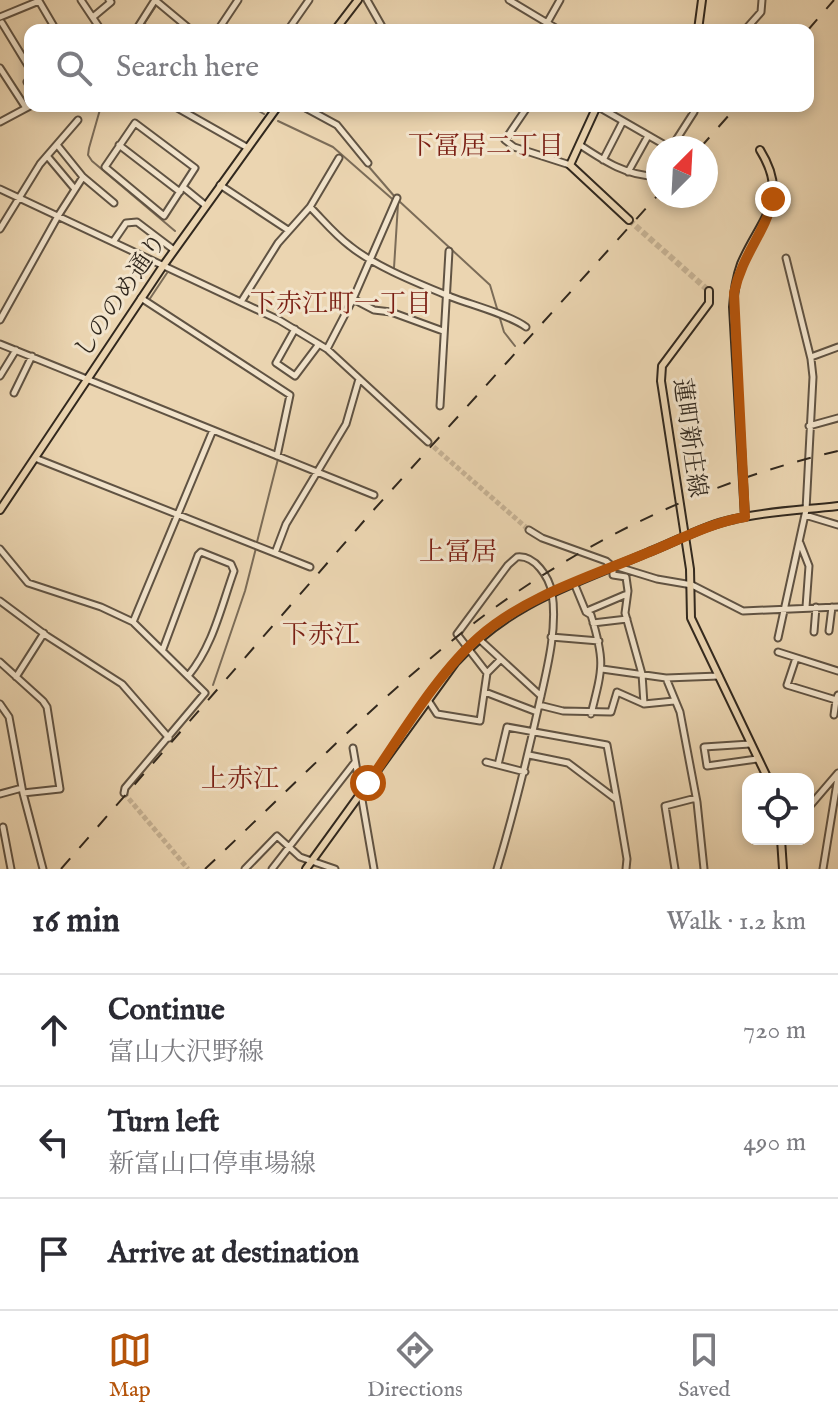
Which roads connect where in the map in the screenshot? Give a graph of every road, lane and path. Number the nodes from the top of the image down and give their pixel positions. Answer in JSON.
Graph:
{"nodes":[{"id":1,"x":81,"y":0,"type":"edge"},
{"id":2,"x":109,"y":0,"type":"edge"},
{"id":3,"x":238,"y":0,"type":"edge"},
{"id":4,"x":309,"y":0,"type":"edge"},
{"id":5,"x":358,"y":0,"type":"edge"},
{"id":6,"x":367,"y":0,"type":"edge"},
{"id":7,"x":509,"y":0,"type":"edge"},
{"id":8,"x":560,"y":0,"type":"edge"},
{"id":9,"x":702,"y":0,"type":"edge"},
{"id":10,"x":762,"y":0,"type":"edge"},
{"id":11,"x":39,"y":1,"type":"edge"},
{"id":12,"x":156,"y":1,"type":"edge"},
{"id":13,"x":93,"y":17,"type":"junction"},
{"id":14,"x":1,"y":20,"type":"edge"},
{"id":15,"x":547,"y":23,"type":"joint"},
{"id":16,"x":52,"y":24,"type":"edge"},
{"id":17,"x":97,"y":24,"type":"edge"},
{"id":18,"x":140,"y":24,"type":"edge"},
{"id":19,"x":184,"y":24,"type":"edge"},
{"id":20,"x":222,"y":24,"type":"edge"},
{"id":21,"x":292,"y":24,"type":"edge"},
{"id":22,"x":340,"y":24,"type":"edge"},
{"id":23,"x":381,"y":24,"type":"edge"},
{"id":24,"x":699,"y":24,"type":"edge"},
{"id":25,"x":750,"y":24,"type":"edge"},
{"id":26,"x":24,"y":59,"type":"edge"},
{"id":27,"x":0,"y":68,"type":"edge"},
{"id":28,"x":24,"y":101,"type":"edge"},
{"id":29,"x":24,"y":109,"type":"edge"},
{"id":30,"x":185,"y":112,"type":"edge"},
{"id":31,"x":274,"y":112,"type":"edge"},
{"id":32,"x":313,"y":112,"type":"edge"},
{"id":33,"x":524,"y":112,"type":"edge"},
{"id":34,"x":594,"y":112,"type":"edge"},
{"id":35,"x":607,"y":112,"type":"edge"},
{"id":36,"x":694,"y":112,"type":"edge"},
{"id":37,"x":1,"y":119,"type":"edge"},
{"id":38,"x":78,"y":120,"type":"dead end"},
{"id":39,"x":623,"y":121,"type":"junction"},
{"id":40,"x":648,"y":136,"type":"edge"},
{"id":41,"x":679,"y":136,"type":"edge"},
{"id":42,"x":646,"y":140,"type":"edge"},
{"id":43,"x":119,"y":145,"type":"junction"},
{"id":44,"x":580,"y":145,"type":"junction"},
{"id":45,"x":58,"y":146,"type":"junction"},
{"id":46,"x":248,"y":148,"type":"junction"},
{"id":47,"x":760,"y":150,"type":"dead end"},
{"id":48,"x":48,"y":157,"type":"junction"},
{"id":49,"x":339,"y":158,"type":"dead end"},
{"id":50,"x":603,"y":160,"type":"junction"},
{"id":51,"x":368,"y":163,"type":"dead end"},
{"id":52,"x":570,"y":165,"type":"junction"},
{"id":53,"x":628,"y":172,"type":"junction"},
{"id":54,"x":646,"y":176,"type":"edge"},
{"id":55,"x":83,"y":177,"type":"junction"},
{"id":56,"x":220,"y":185,"type":"junction"},
{"id":57,"x":74,"y":188,"type":"junction"},
{"id":58,"x":0,"y":189,"type":"edge"},
{"id":59,"x":182,"y":190,"type":"junction"},
{"id":60,"x":20,"y":198,"type":"junction"},
{"id":61,"x":397,"y":198,"type":"dead end"},
{"id":62,"x":114,"y":203,"type":"dead end"},
{"id":63,"x":205,"y":205,"type":"junction"},
{"id":64,"x":310,"y":207,"type":"junction"},
{"id":65,"x":58,"y":216,"type":"junction"},
{"id":66,"x":629,"y":220,"type":"tunnel mouth"},
{"id":67,"x":0,"y":229,"type":"edge"},
{"id":68,"x":288,"y":230,"type":"junction"},
{"id":69,"x":113,"y":242,"type":"junction"},
{"id":70,"x":174,"y":250,"type":"junction"},
{"id":71,"x":449,"y":251,"type":"dead end"},
{"id":72,"x":786,"y":258,"type":"dead end"},
{"id":73,"x":370,"y":259,"type":"junction"},
{"id":74,"x":163,"y":266,"type":"junction"},
{"id":75,"x":709,"y":291,"type":"dead end"},
{"id":76,"x":446,"y":294,"type":"junction"},
{"id":77,"x":141,"y":298,"type":"junction"},
{"id":78,"x":353,"y":299,"type":"junction"},
{"id":79,"x":241,"y":302,"type":"junction"},
{"id":80,"x":0,"y":320,"type":"edge"},
{"id":81,"x":526,"y":327,"type":"dead end"},
{"id":82,"x":295,"y":329,"type":"junction"},
{"id":83,"x":443,"y":331,"type":"junction"},
{"id":84,"x":0,"y":344,"type":"edge"},
{"id":85,"x":319,"y":344,"type":"junction"},
{"id":86,"x":838,"y":347,"type":"edge"},
{"id":87,"x":327,"y":349,"type":"junction"},
{"id":88,"x":16,"y":350,"type":"junction"},
{"id":89,"x":32,"y":356,"type":"junction"},
{"id":90,"x":811,"y":357,"type":"junction"},
{"id":91,"x":0,"y":376,"type":"edge"},
{"id":92,"x":87,"y":378,"type":"junction"},
{"id":93,"x":359,"y":379,"type":"junction"},
{"id":94,"x":14,"y":393,"type":"dead end"},
{"id":95,"x":440,"y":406,"type":"dead end"},
{"id":96,"x":838,"y":418,"type":"edge"},
{"id":97,"x":809,"y":426,"type":"junction"},
{"id":98,"x":213,"y":430,"type":"junction"},
{"id":99,"x":428,"y":442,"type":"tunnel mouth"},
{"id":100,"x":277,"y":456,"type":"junction"},
{"id":101,"x":35,"y":458,"type":"junction"},
{"id":102,"x":317,"y":472,"type":"junction"},
{"id":103,"x":374,"y":495,"type":"dead end"},
{"id":104,"x":838,"y":506,"type":"edge"},
{"id":105,"x":1,"y":507,"type":"edge"},
{"id":106,"x":805,"y":512,"type":"junction"},
{"id":107,"x":178,"y":514,"type":"junction"},
{"id":108,"x":745,"y":517,"type":"junction"},
{"id":109,"x":838,"y":525,"type":"edge"},
{"id":110,"x":529,"y":530,"type":"tunnel mouth"},
{"id":111,"x":685,"y":537,"type":"junction"},
{"id":112,"x":799,"y":538,"type":"junction"},
{"id":113,"x":0,"y":549,"type":"edge"},
{"id":114,"x":275,"y":553,"type":"junction"},
{"id":115,"x":310,"y":567,"type":"dead end"},
{"id":116,"x":613,"y":567,"type":"junction"},
{"id":117,"x":574,"y":583,"type":"junction"},
{"id":118,"x":692,"y":585,"type":"junction"},
{"id":119,"x":552,"y":592,"type":"junction"},
{"id":120,"x":627,"y":594,"type":"junction"},
{"id":121,"x":0,"y":601,"type":"edge"},
{"id":122,"x":806,"y":607,"type":"junction"},
{"id":123,"x":816,"y":607,"type":"junction"},
{"id":124,"x":835,"y":607,"type":"edge"},
{"id":125,"x":785,"y":608,"type":"junction"},
{"id":126,"x":586,"y":612,"type":"junction"},
{"id":127,"x":627,"y":619,"type":"junction"},
{"id":128,"x":133,"y":622,"type":"junction"},
{"id":129,"x":593,"y":623,"type":"junction"},
{"id":130,"x":829,"y":631,"type":"dead end"},
{"id":131,"x":814,"y":632,"type":"dead end"},
{"id":132,"x":44,"y":633,"type":"junction"},
{"id":133,"x":551,"y":637,"type":"junction"},
{"id":134,"x":478,"y":638,"type":"junction"},
{"id":135,"x":778,"y":638,"type":"dead end"},
{"id":136,"x":599,"y":641,"type":"junction"},
{"id":137,"x":468,"y":648,"type":"junction"},
{"id":138,"x":163,"y":649,"type":"junction"},
{"id":139,"x":778,"y":652,"type":"dead end"},
{"id":140,"x":796,"y":658,"type":"junction"},
{"id":141,"x":500,"y":660,"type":"junction"},
{"id":142,"x":0,"y":662,"type":"edge"},
{"id":143,"x":602,"y":669,"type":"junction"},
{"id":144,"x":838,"y":671,"type":"edge"},
{"id":145,"x":487,"y":673,"type":"junction"},
{"id":146,"x":642,"y":674,"type":"junction"},
{"id":147,"x":188,"y":676,"type":"junction"},
{"id":148,"x":719,"y":676,"type":"junction"},
{"id":149,"x":16,"y":677,"type":"junction"},
{"id":150,"x":666,"y":678,"type":"junction"},
{"id":151,"x":485,"y":692,"type":"junction"},
{"id":152,"x":541,"y":696,"type":"junction"},
{"id":153,"x":837,"y":698,"type":"edge"},
{"id":154,"x":428,"y":699,"type":"junction"},
{"id":155,"x":674,"y":701,"type":"junction"},
{"id":156,"x":0,"y":704,"type":"edge"},
{"id":157,"x":644,"y":704,"type":"junction"},
{"id":158,"x":538,"y":709,"type":"junction"},
{"id":159,"x":591,"y":714,"type":"junction"},
{"id":160,"x":834,"y":715,"type":"dead end"},
{"id":161,"x":533,"y":733,"type":"junction"},
{"id":162,"x":169,"y":738,"type":"junction"},
{"id":163,"x":750,"y":744,"type":"junction"},
{"id":164,"x":353,"y":748,"type":"dead end"},
{"id":165,"x":529,"y":755,"type":"junction"},
{"id":166,"x":757,"y":759,"type":"junction"},
{"id":167,"x":355,"y":762,"type":"junction"},
{"id":168,"x":486,"y":762,"type":"dead end"},
{"id":169,"x":498,"y":765,"type":"junction"},
{"id":170,"x":525,"y":772,"type":"junction"},
{"id":171,"x":765,"y":773,"type":"edge"},
{"id":172,"x":838,"y":775,"type":"edge"},
{"id":173,"x":22,"y":791,"type":"junction"},
{"id":174,"x":361,"y":792,"type":"junction"},
{"id":175,"x":124,"y":793,"type":"dead end"},
{"id":176,"x":0,"y":794,"type":"edge"},
{"id":177,"x":696,"y":798,"type":"junction"},
{"id":178,"x":617,"y":800,"type":"junction"},
{"id":179,"x":814,"y":801,"type":"edge"},
{"id":180,"x":3,"y":827,"type":"dead end"},
{"id":181,"x":782,"y":845,"type":"edge"},
{"id":182,"x":288,"y":847,"type":"junction"},
{"id":183,"x":312,"y":860,"type":"junction"},
{"id":184,"x":11,"y":869,"type":"edge"},
{"id":185,"x":43,"y":869,"type":"edge"},
{"id":186,"x":245,"y":869,"type":"edge"},
{"id":187,"x":272,"y":869,"type":"edge"},
{"id":188,"x":306,"y":869,"type":"edge"},
{"id":189,"x":335,"y":869,"type":"edge"},
{"id":190,"x":374,"y":869,"type":"edge"},
{"id":191,"x":497,"y":869,"type":"edge"},
{"id":192,"x":626,"y":869,"type":"edge"},
{"id":193,"x":675,"y":869,"type":"edge"},
{"id":194,"x":704,"y":869,"type":"edge"},
{"id":195,"x":783,"y":869,"type":"edge"},
{"id":196,"x":823,"y":869,"type":"edge"}],
"edges":[{"from":1,"to":13,"type":"street"},
{"from":2,"to":13,"type":"street"},
{"from":3,"to":20,"type":"street"},
{"from":4,"to":21,"type":"street"},
{"from":5,"to":22,"type":"main road"},
{"from":6,"to":23,"type":"street"},
{"from":7,"to":15,"type":"street"},
{"from":8,"to":15,"type":"street"},
{"from":9,"to":24,"type":"main road"},
{"from":10,"to":25,"type":"street"},
{"from":11,"to":14,"type":"street"},
{"from":11,"to":16,"type":"street"},
{"from":12,"to":18,"type":"street"},
{"from":12,"to":19,"type":"street"},
{"from":13,"to":17,"type":"street"},
{"from":14,"to":26,"type":"street"},
{"from":27,"to":28,"type":"street"},
{"from":29,"to":37,"type":"street"},
{"from":30,"to":46,"type":"street"},
{"from":31,"to":46,"type":"main road","name":"しののめ通り"},
{"from":32,"to":51,"type":"street"},
{"from":33,"to":52,"type":"street"},
{"from":34,"to":44,"type":"main road"},
{"from":35,"to":39,"type":"street"},
{"from":36,"to":41,"type":"street"},
{"from":38,"to":45,"type":"street"},
{"from":39,"to":40,"type":"street"},
{"from":39,"to":50,"type":"street"},
{"from":42,"to":53,"type":"street"},
{"from":43,"to":59,"type":"street"},
{"from":43,"to":59,"type":"street"},
{"from":43,"to":59,"type":"street"},
{"from":44,"to":50,"type":"street"},
{"from":44,"to":52,"type":"main road"},
{"from":45,"to":48,"type":"street"},
{"from":45,"to":55,"type":"street"},
{"from":46,"to":56,"type":"main road","name":"しののめ通り"},
{"from":47,"to":108,"type":"main road"},
{"from":48,"to":57,"type":"street"},
{"from":48,"to":60,"type":"street"},
{"from":49,"to":64,"type":"street"},
{"from":50,"to":53,"type":"street"},
{"from":52,"to":66,"type":"main road"},
{"from":53,"to":54,"type":"street"},
{"from":55,"to":57,"type":"street"},
{"from":55,"to":62,"type":"street"},
{"from":56,"to":63,"type":"main road","name":"しののめ通り"},
{"from":56,"to":68,"type":"street"},
{"from":57,"to":65,"type":"street"},
{"from":58,"to":60,"type":"street"},
{"from":59,"to":63,"type":"street"},
{"from":60,"to":65,"type":"street"},
{"from":60,"to":67,"type":"street"},
{"from":61,"to":73,"type":"street"},
{"from":63,"to":70,"type":"main road","name":"しののめ通り"},
{"from":64,"to":68,"type":"street"},
{"from":64,"to":73,"type":"street"},
{"from":65,"to":69,"type":"street"},
{"from":65,"to":80,"type":"street"},
{"from":68,"to":79,"type":"street"},
{"from":69,"to":70,"type":"street"},
{"from":69,"to":74,"type":"street"},
{"from":70,"to":74,"type":"main road","name":"しののめ通り"},
{"from":71,"to":76,"type":"street"},
{"from":72,"to":90,"type":"street"},
{"from":73,"to":76,"type":"street"},
{"from":73,"to":78,"type":"street"},
{"from":74,"to":77,"type":"main road","name":"しののめ通り"},
{"from":74,"to":79,"type":"street"},
{"from":75,"to":111,"type":"main road","name":"蓮町新庄線"},
{"from":76,"to":81,"type":"street"},
{"from":76,"to":83,"type":"street"},
{"from":77,"to":92,"type":"main road","name":"しののめ通り"},
{"from":77,"to":100,"type":"street"},
{"from":78,"to":83,"type":"street"},
{"from":78,"to":87,"type":"street"},
{"from":79,"to":82,"type":"street"},
{"from":82,"to":85,"type":"street"},
{"from":82,"to":85,"type":"street"},
{"from":83,"to":95,"type":"street"},
{"from":84,"to":88,"type":"street"},
{"from":85,"to":87,"type":"street"},
{"from":86,"to":90,"type":"street"},
{"from":87,"to":93,"type":"street"},
{"from":88,"to":89,"type":"street"},
{"from":88,"to":91,"type":"street"},
{"from":89,"to":92,"type":"street"},
{"from":89,"to":94,"type":"street"},
{"from":90,"to":97,"type":"street"},
{"from":92,"to":98,"type":"street"},
{"from":92,"to":101,"type":"main road","name":"しののめ通り"},
{"from":93,"to":99,"type":"street"},
{"from":93,"to":102,"type":"street"},
{"from":96,"to":97,"type":"street"},
{"from":97,"to":106,"type":"street"},
{"from":98,"to":100,"type":"street"},
{"from":98,"to":107,"type":"street"},
{"from":100,"to":102,"type":"street"},
{"from":101,"to":105,"type":"main road","name":"しののめ通り"},
{"from":101,"to":107,"type":"street"},
{"from":102,"to":103,"type":"street"},
{"from":102,"to":114,"type":"street"},
{"from":104,"to":106,"type":"main road"},
{"from":106,"to":108,"type":"main road"},
{"from":106,"to":109,"type":"street"},
{"from":106,"to":112,"type":"street"},
{"from":107,"to":114,"type":"street"},
{"from":107,"to":128,"type":"street"},
{"from":108,"to":111,"type":"main road"},
{"from":110,"to":116,"type":"street"},
{"from":111,"to":116,"type":"main road"},
{"from":111,"to":118,"type":"main road","name":"蓮町新庄線"},
{"from":112,"to":122,"type":"street"},
{"from":112,"to":125,"type":"street"},
{"from":113,"to":128,"type":"street"},
{"from":114,"to":115,"type":"street"},
{"from":116,"to":117,"type":"main road"},
{"from":116,"to":118,"type":"street"},
{"from":116,"to":120,"type":"street"},
{"from":117,"to":119,"type":"main road"},
{"from":117,"to":126,"type":"street"},
{"from":118,"to":125,"type":"street"},
{"from":118,"to":148,"type":"main road","name":"蓮町新庄線"},
{"from":119,"to":133,"type":"street"},
{"from":119,"to":134,"type":"main road"},
{"from":119,"to":137,"type":"street"},
{"from":120,"to":126,"type":"street"},
{"from":120,"to":127,"type":"street"},
{"from":121,"to":132,"type":"street"},
{"from":122,"to":123,"type":"street"},
{"from":122,"to":125,"type":"street"},
{"from":123,"to":124,"type":"street"},
{"from":123,"to":131,"type":"street"},
{"from":124,"to":130,"type":"street"},
{"from":125,"to":135,"type":"street"},
{"from":126,"to":129,"type":"street"},
{"from":127,"to":129,"type":"street"},
{"from":127,"to":146,"type":"street"},
{"from":128,"to":138,"type":"street"},
{"from":129,"to":136,"type":"street"},
{"from":132,"to":149,"type":"street"},
{"from":132,"to":162,"type":"street"},
{"from":133,"to":136,"type":"street"},
{"from":133,"to":152,"type":"street"},
{"from":134,"to":137,"type":"main road"},
{"from":134,"to":141,"type":"street"},
{"from":136,"to":143,"type":"street"},
{"from":137,"to":145,"type":"street"},
{"from":137,"to":154,"type":"main road"},
{"from":138,"to":147,"type":"street"},
{"from":138,"to":147,"type":"street"},
{"from":139,"to":140,"type":"street"},
{"from":140,"to":144,"type":"street"},
{"from":140,"to":153,"type":"street"},
{"from":141,"to":145,"type":"street"},
{"from":141,"to":152,"type":"street"},
{"from":142,"to":149,"type":"street"},
{"from":143,"to":146,"type":"street"},
{"from":143,"to":159,"type":"street"},
{"from":145,"to":151,"type":"street"},
{"from":146,"to":150,"type":"street"},
{"from":146,"to":157,"type":"street"},
{"from":147,"to":162,"type":"street"},
{"from":148,"to":150,"type":"street"},
{"from":148,"to":163,"type":"main road","name":"蓮町新庄線"},
{"from":149,"to":173,"type":"street"},
{"from":150,"to":155,"type":"street"},
{"from":151,"to":154,"type":"street"},
{"from":151,"to":158,"type":"street"},
{"from":152,"to":158,"type":"street"},
{"from":153,"to":160,"type":"street"},
{"from":154,"to":174,"type":"main road"},
{"from":155,"to":157,"type":"street"},
{"from":155,"to":177,"type":"street"},
{"from":156,"to":173,"type":"street"},
{"from":157,"to":159,"type":"street"},
{"from":158,"to":159,"type":"street"},
{"from":158,"to":161,"type":"street"},
{"from":161,"to":165,"type":"street"},
{"from":161,"to":169,"type":"street"},
{"from":161,"to":178,"type":"street"},
{"from":162,"to":175,"type":"street"},
{"from":163,"to":166,"type":"main road","name":"蓮町新庄線"},
{"from":163,"to":166,"type":"street"},
{"from":164,"to":167,"type":"street"},
{"from":165,"to":170,"type":"street"},
{"from":165,"to":178,"type":"street"},
{"from":166,"to":171,"type":"main road","name":"蓮町新庄線"},
{"from":167,"to":174,"type":"street"},
{"from":167,"to":182,"type":"street"},
{"from":168,"to":169,"type":"street"},
{"from":169,"to":170,"type":"street"},
{"from":170,"to":191,"type":"street"},
{"from":172,"to":179,"type":"street"},
{"from":172,"to":196,"type":"street"},
{"from":173,"to":176,"type":"street"},
{"from":173,"to":185,"type":"street"},
{"from":174,"to":183,"type":"main road"},
{"from":174,"to":190,"type":"street"},
{"from":177,"to":193,"type":"street"},
{"from":177,"to":194,"type":"street"},
{"from":178,"to":192,"type":"street"},
{"from":180,"to":184,"type":"street"},
{"from":181,"to":195,"type":"main road"},
{"from":182,"to":183,"type":"street"},
{"from":182,"to":186,"type":"street"},
{"from":182,"to":187,"type":"street"},
{"from":183,"to":188,"type":"main road"},
{"from":183,"to":189,"type":"street"}]}
